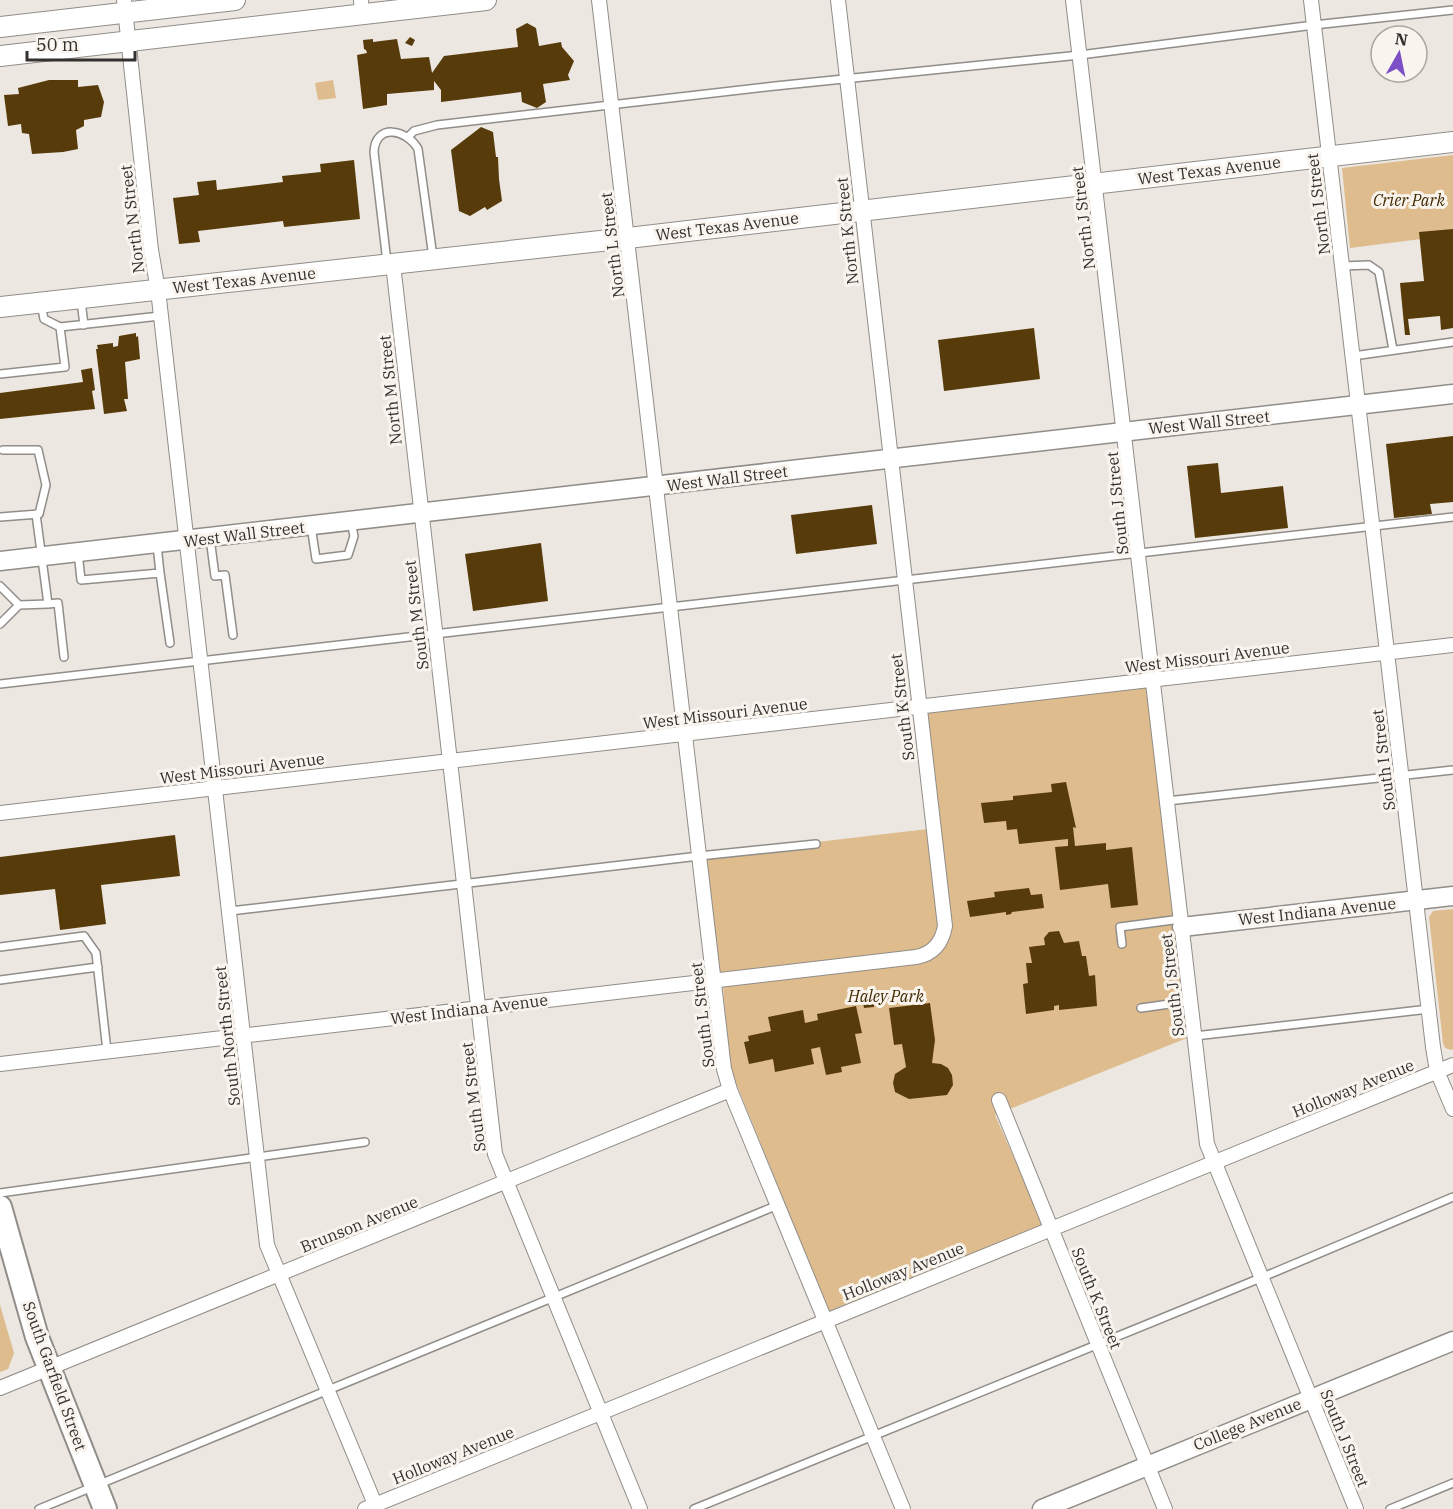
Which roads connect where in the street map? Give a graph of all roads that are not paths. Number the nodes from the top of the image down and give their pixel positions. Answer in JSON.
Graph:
{"nodes":[{"id":1,"x":235,"y":0,"type":"edge"},
{"id":2,"x":486,"y":0,"type":"edge"},
{"id":3,"x":599,"y":0,"type":"edge"},
{"id":4,"x":838,"y":0,"type":"edge"},
{"id":5,"x":1073,"y":0,"type":"edge"},
{"id":6,"x":1311,"y":0,"type":"edge"},
{"id":7,"x":125,"y":6,"type":"edge"},
{"id":8,"x":361,"y":8,"type":"edge"},
{"id":9,"x":1453,"y":10,"type":"edge"},
{"id":10,"x":1314,"y":25,"type":"junction"},
{"id":11,"x":0,"y":27,"type":"edge"},
{"id":12,"x":129,"y":41,"type":"junction"},
{"id":13,"x":1080,"y":55,"type":"junction"},
{"id":14,"x":0,"y":56,"type":"edge"},
{"id":15,"x":847,"y":78,"type":"junction"},
{"id":16,"x":612,"y":104,"type":"junction"},
{"id":17,"x":408,"y":137,"type":"junction"},
{"id":18,"x":1453,"y":142,"type":"edge"},
{"id":19,"x":1329,"y":156,"type":"junction"},
{"id":20,"x":1095,"y":183,"type":"junction"},
{"id":21,"x":862,"y":210,"type":"junction"},
{"id":22,"x":628,"y":238,"type":"junction"},
{"id":23,"x":434,"y":259,"type":"junction"},
{"id":24,"x":390,"y":264,"type":"junction"},
{"id":25,"x":1342,"y":266,"type":"junction"},
{"id":26,"x":158,"y":290,"type":"junction"},
{"id":27,"x":81,"y":298,"type":"junction"},
{"id":28,"x":41,"y":303,"type":"junction"},
{"id":29,"x":0,"y":307,"type":"edge"},
{"id":30,"x":160,"y":316,"type":"junction"},
{"id":31,"x":84,"y":325,"type":"junction"},
{"id":32,"x":60,"y":327,"type":"junction"},
{"id":33,"x":1453,"y":342,"type":"edge"},
{"id":34,"x":1393,"y":350,"type":"junction"},
{"id":35,"x":1353,"y":356,"type":"junction"},
{"id":36,"x":0,"y":374,"type":"edge"},
{"id":37,"x":1453,"y":394,"type":"edge"},
{"id":38,"x":1359,"y":405,"type":"junction"},
{"id":39,"x":1125,"y":431,"type":"junction"},
{"id":40,"x":3,"y":450,"type":"dead end"},
{"id":41,"x":890,"y":459,"type":"junction"},
{"id":42,"x":656,"y":486,"type":"junction"},
{"id":43,"x":421,"y":513,"type":"junction"},
{"id":44,"x":36,"y":514,"type":"junction"},
{"id":45,"x":0,"y":517,"type":"edge"},
{"id":46,"x":1453,"y":517,"type":"edge"},
{"id":47,"x":351,"y":521,"type":"junction"},
{"id":48,"x":311,"y":526,"type":"junction"},
{"id":49,"x":1373,"y":526,"type":"junction"},
{"id":50,"x":210,"y":538,"type":"junction"},
{"id":51,"x":187,"y":540,"type":"junction"},
{"id":52,"x":157,"y":544,"type":"junction"},
{"id":53,"x":78,"y":552,"type":"junction"},
{"id":54,"x":1139,"y":552,"type":"junction"},
{"id":55,"x":42,"y":556,"type":"junction"},
{"id":56,"x":0,"y":561,"type":"edge"},
{"id":57,"x":160,"y":573,"type":"junction"},
{"id":58,"x":904,"y":580,"type":"junction"},
{"id":59,"x":0,"y":586,"type":"edge"},
{"id":60,"x":48,"y":604,"type":"junction"},
{"id":61,"x":19,"y":605,"type":"junction"},
{"id":62,"x":670,"y":607,"type":"junction"},
{"id":63,"x":0,"y":624,"type":"edge"},
{"id":64,"x":435,"y":634,"type":"junction"},
{"id":65,"x":233,"y":635,"type":"dead end"},
{"id":66,"x":170,"y":643,"type":"dead end"},
{"id":67,"x":1453,"y":645,"type":"edge"},
{"id":68,"x":1387,"y":652,"type":"junction"},
{"id":69,"x":64,"y":657,"type":"dead end"},
{"id":70,"x":201,"y":660,"type":"junction"},
{"id":71,"x":1153,"y":680,"type":"junction"},
{"id":72,"x":0,"y":684,"type":"edge"},
{"id":73,"x":918,"y":707,"type":"junction"},
{"id":74,"x":684,"y":734,"type":"junction"},
{"id":75,"x":451,"y":761,"type":"junction"},
{"id":76,"x":1453,"y":770,"type":"edge"},
{"id":77,"x":1401,"y":775,"type":"junction"},
{"id":78,"x":215,"y":788,"type":"junction"},
{"id":79,"x":1167,"y":801,"type":"junction"},
{"id":80,"x":0,"y":813,"type":"edge"},
{"id":81,"x":816,"y":844,"type":"dead end"},
{"id":82,"x":699,"y":855,"type":"junction"},
{"id":83,"x":465,"y":883,"type":"junction"},
{"id":84,"x":1453,"y":896,"type":"edge"},
{"id":85,"x":1416,"y":900,"type":"junction"},
{"id":86,"x":230,"y":911,"type":"junction"},
{"id":87,"x":1181,"y":923,"type":"junction"},
{"id":88,"x":1122,"y":944,"type":"dead end"},
{"id":89,"x":0,"y":947,"type":"edge"},
{"id":90,"x":935,"y":949,"type":"joint"},
{"id":91,"x":98,"y":967,"type":"junction"},
{"id":92,"x":0,"y":981,"type":"edge"},
{"id":93,"x":714,"y":981,"type":"junction"},
{"id":94,"x":1191,"y":1001,"type":"junction"},
{"id":95,"x":479,"y":1008,"type":"junction"},
{"id":96,"x":1141,"y":1008,"type":"dead end"},
{"id":97,"x":1429,"y":1009,"type":"junction"},
{"id":98,"x":244,"y":1036,"type":"junction"},
{"id":99,"x":1195,"y":1036,"type":"junction"},
{"id":100,"x":107,"y":1052,"type":"junction"},
{"id":101,"x":0,"y":1064,"type":"edge"},
{"id":102,"x":1453,"y":1065,"type":"edge"},
{"id":103,"x":1437,"y":1071,"type":"junction"},
{"id":104,"x":730,"y":1090,"type":"junction"},
{"id":105,"x":999,"y":1100,"type":"dead end"},
{"id":106,"x":1453,"y":1109,"type":"edge"},
{"id":107,"x":365,"y":1142,"type":"dead end"},
{"id":108,"x":257,"y":1156,"type":"junction"},
{"id":109,"x":1216,"y":1161,"type":"junction"},
{"id":110,"x":507,"y":1182,"type":"junction"},
{"id":111,"x":0,"y":1193,"type":"edge"},
{"id":112,"x":1453,"y":1197,"type":"edge"},
{"id":113,"x":778,"y":1205,"type":"junction"},
{"id":114,"x":0,"y":1207,"type":"edge"},
{"id":115,"x":1051,"y":1229,"type":"junction"},
{"id":116,"x":280,"y":1273,"type":"junction"},
{"id":117,"x":1263,"y":1277,"type":"junction"},
{"id":118,"x":554,"y":1297,"type":"junction"},
{"id":119,"x":826,"y":1320,"type":"junction"},
{"id":120,"x":1453,"y":1341,"type":"edge"},
{"id":121,"x":1097,"y":1343,"type":"junction"},
{"id":122,"x":50,"y":1368,"type":"junction"},
{"id":123,"x":0,"y":1388,"type":"edge"},
{"id":124,"x":328,"y":1389,"type":"junction"},
{"id":125,"x":1312,"y":1398,"type":"junction"},
{"id":126,"x":601,"y":1412,"type":"junction"},
{"id":127,"x":873,"y":1436,"type":"junction"},
{"id":128,"x":1147,"y":1466,"type":"junction"},
{"id":129,"x":1453,"y":1483,"type":"edge"},
{"id":130,"x":96,"y":1486,"type":"junction"},
{"id":131,"x":372,"y":1508,"type":"edge"},
{"id":132,"x":39,"y":1509,"type":"edge"},
{"id":133,"x":105,"y":1509,"type":"edge"},
{"id":134,"x":640,"y":1509,"type":"edge"},
{"id":135,"x":694,"y":1509,"type":"edge"},
{"id":136,"x":903,"y":1509,"type":"edge"},
{"id":137,"x":1042,"y":1509,"type":"edge"},
{"id":138,"x":1165,"y":1509,"type":"edge"},
{"id":139,"x":1356,"y":1509,"type":"edge"},
{"id":140,"x":1390,"y":1509,"type":"edge"}],
"edges":[{"from":1,"to":7,"type":"main road"},
{"from":2,"to":8,"type":"main road"},
{"from":3,"to":16,"type":"street","name":"North L Street"},
{"from":4,"to":15,"type":"street","name":"North K Street"},
{"from":5,"to":13,"type":"street","name":"North J Street"},
{"from":6,"to":10,"type":"street","name":"North I Street"},
{"from":7,"to":11,"type":"main road"},
{"from":7,"to":12,"type":"street","name":"North N Street"},
{"from":8,"to":12,"type":"main road"},
{"from":9,"to":10,"type":"lane"},
{"from":10,"to":13,"type":"lane"},
{"from":10,"to":19,"type":"street","name":"North I Street"},
{"from":12,"to":14,"type":"main road"},
{"from":12,"to":26,"type":"street","name":"North N Street"},
{"from":13,"to":15,"type":"lane"},
{"from":13,"to":20,"type":"street","name":"North J Street"},
{"from":15,"to":16,"type":"lane"},
{"from":15,"to":21,"type":"street","name":"North K Street"},
{"from":16,"to":17,"type":"lane"},
{"from":16,"to":22,"type":"street","name":"North L Street"},
{"from":17,"to":23,"type":"lane"},
{"from":17,"to":24,"type":"lane"},
{"from":18,"to":19,"type":"main road","name":"West Texas Avenue"},
{"from":19,"to":20,"type":"main road","name":"West Texas Avenue"},
{"from":19,"to":25,"type":"street","name":"North I Street"},
{"from":20,"to":21,"type":"main road","name":"West Texas Avenue"},
{"from":20,"to":39,"type":"street","name":"North J Street"},
{"from":21,"to":22,"type":"main road","name":"West Texas Avenue"},
{"from":21,"to":41,"type":"street","name":"North K Street"},
{"from":22,"to":23,"type":"main road","name":"West Texas Avenue"},
{"from":22,"to":42,"type":"street","name":"North L Street"},
{"from":23,"to":24,"type":"main road","name":"West Texas Avenue"},
{"from":24,"to":26,"type":"main road","name":"West Texas Avenue"},
{"from":24,"to":43,"type":"street","name":"North M Street"},
{"from":25,"to":34,"type":"lane"},
{"from":25,"to":35,"type":"street","name":"North I Street"},
{"from":26,"to":27,"type":"main road","name":"West Texas Avenue"},
{"from":26,"to":30,"type":"street","name":"North N Street"},
{"from":27,"to":28,"type":"main road","name":"West Texas Avenue"},
{"from":27,"to":31,"type":"lane"},
{"from":28,"to":29,"type":"main road","name":"West Texas Avenue"},
{"from":28,"to":32,"type":"lane"},
{"from":30,"to":31,"type":"lane"},
{"from":30,"to":51,"type":"street","name":"North N Street"},
{"from":31,"to":32,"type":"lane"},
{"from":32,"to":36,"type":"lane"},
{"from":33,"to":34,"type":"lane"},
{"from":34,"to":35,"type":"lane"},
{"from":35,"to":38,"type":"street","name":"North I Street"},
{"from":37,"to":38,"type":"street","name":"West Wall Street"},
{"from":38,"to":39,"type":"street","name":"West Wall Street"},
{"from":38,"to":49,"type":"street","name":"South I Street"},
{"from":39,"to":41,"type":"street","name":"West Wall Street"},
{"from":39,"to":54,"type":"street","name":"South J Street"},
{"from":40,"to":44,"type":"lane"},
{"from":41,"to":42,"type":"street","name":"West Wall Street"},
{"from":41,"to":58,"type":"street","name":"South K Street"},
{"from":42,"to":43,"type":"street","name":"West Wall Street"},
{"from":42,"to":62,"type":"street","name":"South L Street"},
{"from":43,"to":47,"type":"street","name":"West Wall Street"},
{"from":43,"to":64,"type":"street","name":"South M Street"},
{"from":44,"to":45,"type":"lane"},
{"from":44,"to":55,"type":"lane"},
{"from":46,"to":49,"type":"lane"},
{"from":47,"to":48,"type":"street","name":"West Wall Street"},
{"from":47,"to":48,"type":"lane"},
{"from":48,"to":50,"type":"street","name":"West Wall Street"},
{"from":49,"to":54,"type":"lane"},
{"from":49,"to":68,"type":"street","name":"South I Street"},
{"from":50,"to":51,"type":"street","name":"West Wall Street"},
{"from":50,"to":65,"type":"lane"},
{"from":51,"to":52,"type":"street","name":"West Wall Street"},
{"from":51,"to":70,"type":"street","name":"South North Street"},
{"from":52,"to":53,"type":"street","name":"West Wall Street"},
{"from":52,"to":57,"type":"lane"},
{"from":53,"to":55,"type":"street","name":"West Wall Street"},
{"from":53,"to":57,"type":"lane"},
{"from":54,"to":58,"type":"lane"},
{"from":54,"to":71,"type":"street","name":"South J Street"},
{"from":55,"to":56,"type":"street","name":"West Wall Street"},
{"from":55,"to":60,"type":"lane"},
{"from":57,"to":66,"type":"lane"},
{"from":58,"to":62,"type":"lane"},
{"from":58,"to":73,"type":"street","name":"South K Street"},
{"from":59,"to":61,"type":"lane"},
{"from":60,"to":61,"type":"lane"},
{"from":60,"to":69,"type":"lane"},
{"from":61,"to":63,"type":"lane"},
{"from":62,"to":64,"type":"lane"},
{"from":62,"to":74,"type":"street","name":"South L Street"},
{"from":64,"to":70,"type":"lane"},
{"from":64,"to":75,"type":"street","name":"South M Street"},
{"from":67,"to":68,"type":"street","name":"West Missouri Avenue"},
{"from":68,"to":71,"type":"street","name":"West Missouri Avenue"},
{"from":68,"to":77,"type":"street","name":"South I Street"},
{"from":70,"to":72,"type":"lane"},
{"from":70,"to":78,"type":"street","name":"South North Street"},
{"from":71,"to":73,"type":"street","name":"West Missouri Avenue"},
{"from":71,"to":79,"type":"street","name":"South J Street"},
{"from":73,"to":74,"type":"street","name":"West Missouri Avenue"},
{"from":73,"to":90,"type":"street","name":"South K Street"},
{"from":74,"to":75,"type":"street","name":"West Missouri Avenue"},
{"from":74,"to":82,"type":"street","name":"South L Street"},
{"from":75,"to":78,"type":"street","name":"West Missouri Avenue"},
{"from":75,"to":83,"type":"street","name":"South M Street"},
{"from":76,"to":77,"type":"lane"},
{"from":77,"to":79,"type":"lane"},
{"from":77,"to":85,"type":"street","name":"South I Street"},
{"from":78,"to":80,"type":"street","name":"West Missouri Avenue"},
{"from":78,"to":86,"type":"street","name":"South North Street"},
{"from":79,"to":87,"type":"street","name":"South J Street"},
{"from":81,"to":82,"type":"lane"},
{"from":82,"to":83,"type":"lane"},
{"from":82,"to":93,"type":"street","name":"South L Street"},
{"from":83,"to":86,"type":"lane"},
{"from":83,"to":95,"type":"street","name":"South M Street"},
{"from":84,"to":85,"type":"street","name":"West Indiana Avenue"},
{"from":85,"to":87,"type":"street","name":"West Indiana Avenue"},
{"from":85,"to":97,"type":"street","name":"South I Street"},
{"from":86,"to":98,"type":"street","name":"South North Street"},
{"from":87,"to":88,"type":"lane"},
{"from":87,"to":94,"type":"street","name":"South J Street"},
{"from":89,"to":91,"type":"lane"},
{"from":90,"to":93,"type":"street","name":"West Indiana Avenue"},
{"from":91,"to":92,"type":"lane"},
{"from":91,"to":100,"type":"lane"},
{"from":93,"to":95,"type":"street","name":"West Indiana Avenue"},
{"from":93,"to":104,"type":"street","name":"South L Street"},
{"from":94,"to":96,"type":"lane"},
{"from":94,"to":99,"type":"street","name":"South J Street"},
{"from":95,"to":98,"type":"street","name":"West Indiana Avenue"},
{"from":95,"to":110,"type":"street","name":"South M Street"},
{"from":97,"to":99,"type":"lane"},
{"from":97,"to":103,"type":"street","name":"South I Street"},
{"from":98,"to":100,"type":"street","name":"West Indiana Avenue"},
{"from":98,"to":108,"type":"street","name":"South North Street"},
{"from":99,"to":109,"type":"street","name":"South J Street"},
{"from":100,"to":101,"type":"street","name":"West Indiana Avenue"},
{"from":102,"to":103,"type":"street","name":"Holloway Avenue"},
{"from":103,"to":106,"type":"street","name":"South I Street"},
{"from":103,"to":109,"type":"street","name":"Holloway Avenue"},
{"from":104,"to":110,"type":"street","name":"Brunson Avenue"},
{"from":104,"to":113,"type":"street","name":"South L Street"},
{"from":105,"to":115,"type":"street","name":"South K Street"},
{"from":107,"to":108,"type":"lane"},
{"from":108,"to":111,"type":"lane"},
{"from":108,"to":116,"type":"street","name":"South North Street"},
{"from":109,"to":115,"type":"street","name":"Holloway Avenue"},
{"from":109,"to":117,"type":"street","name":"South J Street"},
{"from":110,"to":116,"type":"street","name":"Brunson Avenue"},
{"from":110,"to":118,"type":"street","name":"South M Street"},
{"from":112,"to":117,"type":"lane"},
{"from":113,"to":118,"type":"lane"},
{"from":113,"to":119,"type":"street","name":"South L Street"},
{"from":114,"to":122,"type":"main road","name":"South Garfield Street"},
{"from":115,"to":119,"type":"street","name":"Holloway Avenue"},
{"from":115,"to":121,"type":"street","name":"South K Street"},
{"from":116,"to":122,"type":"street","name":"Brunson Avenue"},
{"from":116,"to":124,"type":"street","name":"South North Street"},
{"from":117,"to":121,"type":"lane"},
{"from":117,"to":125,"type":"street","name":"South J Street"},
{"from":118,"to":124,"type":"lane"},
{"from":118,"to":126,"type":"street","name":"South M Street"},
{"from":119,"to":126,"type":"street","name":"Holloway Avenue"},
{"from":119,"to":127,"type":"street","name":"South L Street"},
{"from":120,"to":125,"type":"street","name":"College Avenue"},
{"from":121,"to":127,"type":"lane"},
{"from":121,"to":128,"type":"street","name":"South K Street"},
{"from":122,"to":123,"type":"street","name":"Brunson Avenue"},
{"from":122,"to":130,"type":"main road","name":"South Garfield Street"},
{"from":124,"to":130,"type":"lane"},
{"from":124,"to":131,"type":"street","name":"South North Street"},
{"from":125,"to":128,"type":"street","name":"College Avenue"},
{"from":125,"to":139,"type":"street","name":"South J Street"},
{"from":126,"to":131,"type":"street","name":"Holloway Avenue"},
{"from":126,"to":134,"type":"street","name":"South M Street"},
{"from":127,"to":135,"type":"lane"},
{"from":127,"to":136,"type":"street","name":"South L Street"},
{"from":128,"to":137,"type":"street","name":"College Avenue"},
{"from":128,"to":138,"type":"street","name":"South K Street"},
{"from":129,"to":140,"type":"lane"},
{"from":130,"to":132,"type":"lane"},
{"from":130,"to":133,"type":"main road","name":"South Garfield Street"}]}
